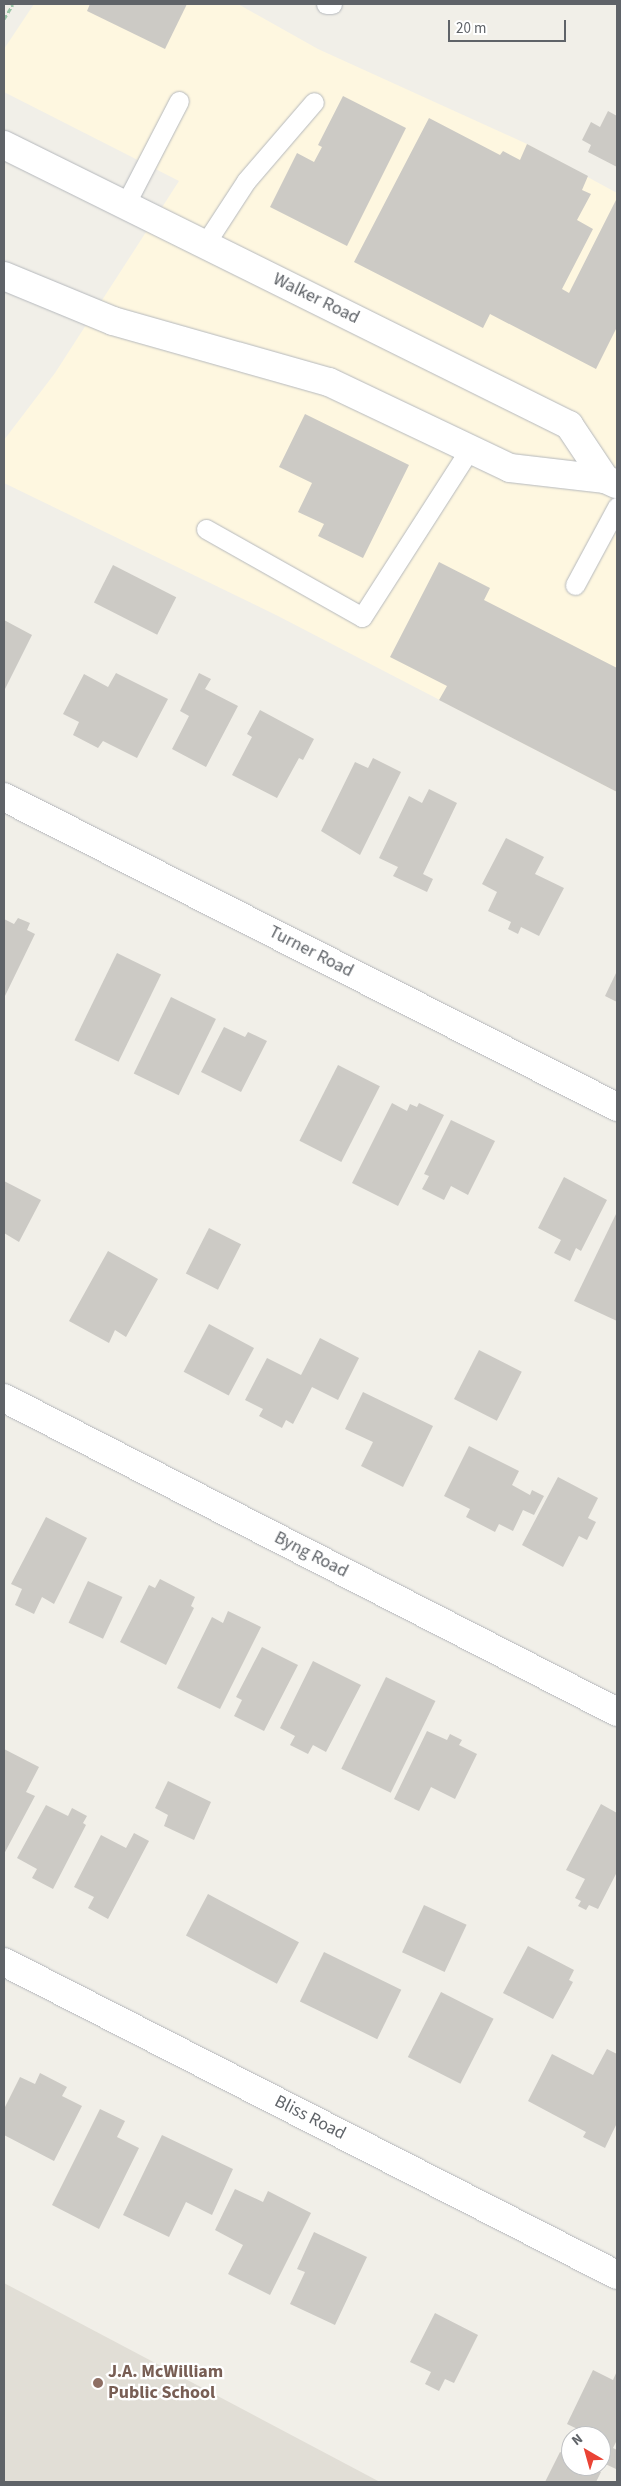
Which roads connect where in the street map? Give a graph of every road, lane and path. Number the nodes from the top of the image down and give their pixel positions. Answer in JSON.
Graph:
{"nodes":[{"id":1,"x":13,"y":4,"type":"edge"},
{"id":2,"x":326,"y":4,"type":"edge"},
{"id":3,"x":332,"y":4,"type":"edge"},
{"id":4,"x":4,"y":18,"type":"edge"},
{"id":5,"x":179,"y":101,"type":"dead end"},
{"id":6,"x":314,"y":102,"type":"dead end"},
{"id":7,"x":4,"y":145,"type":"edge"},
{"id":8,"x":125,"y":205,"type":"junction"},
{"id":9,"x":205,"y":244,"type":"junction"},
{"id":10,"x":4,"y":276,"type":"edge"},
{"id":11,"x":470,"y":449,"type":"junction"},
{"id":12,"x":611,"y":482,"type":"edge"},
{"id":13,"x":617,"y":507,"type":"edge"},
{"id":14,"x":206,"y":529,"type":"dead end"},
{"id":15,"x":575,"y":585,"type":"dead end"},
{"id":16,"x":4,"y":797,"type":"edge"},
{"id":17,"x":617,"y":1107,"type":"edge"},
{"id":18,"x":4,"y":1398,"type":"edge"},
{"id":19,"x":617,"y":1712,"type":"edge"},
{"id":20,"x":4,"y":1962,"type":"edge"},
{"id":21,"x":617,"y":2275,"type":"edge"}],
"edges":[{"from":1,"to":4,"type":"path"},
{"from":2,"to":3,"type":"lane"},
{"from":5,"to":8,"type":"lane"},
{"from":6,"to":9,"type":"lane"},
{"from":7,"to":8,"type":"street","name":"Walker Road"},
{"from":8,"to":9,"type":"street","name":"Walker Road"},
{"from":9,"to":12,"type":"street","name":"Walker Road"},
{"from":10,"to":11,"type":"street","name":"Walker Road"},
{"from":11,"to":12,"type":"street","name":"Walker Road"},
{"from":11,"to":14,"type":"lane"},
{"from":13,"to":15,"type":"lane"},
{"from":16,"to":17,"type":"street","name":"Turner Road"},
{"from":18,"to":19,"type":"street","name":"Byng Road"},
{"from":20,"to":21,"type":"street","name":"Bliss Road"}]}
